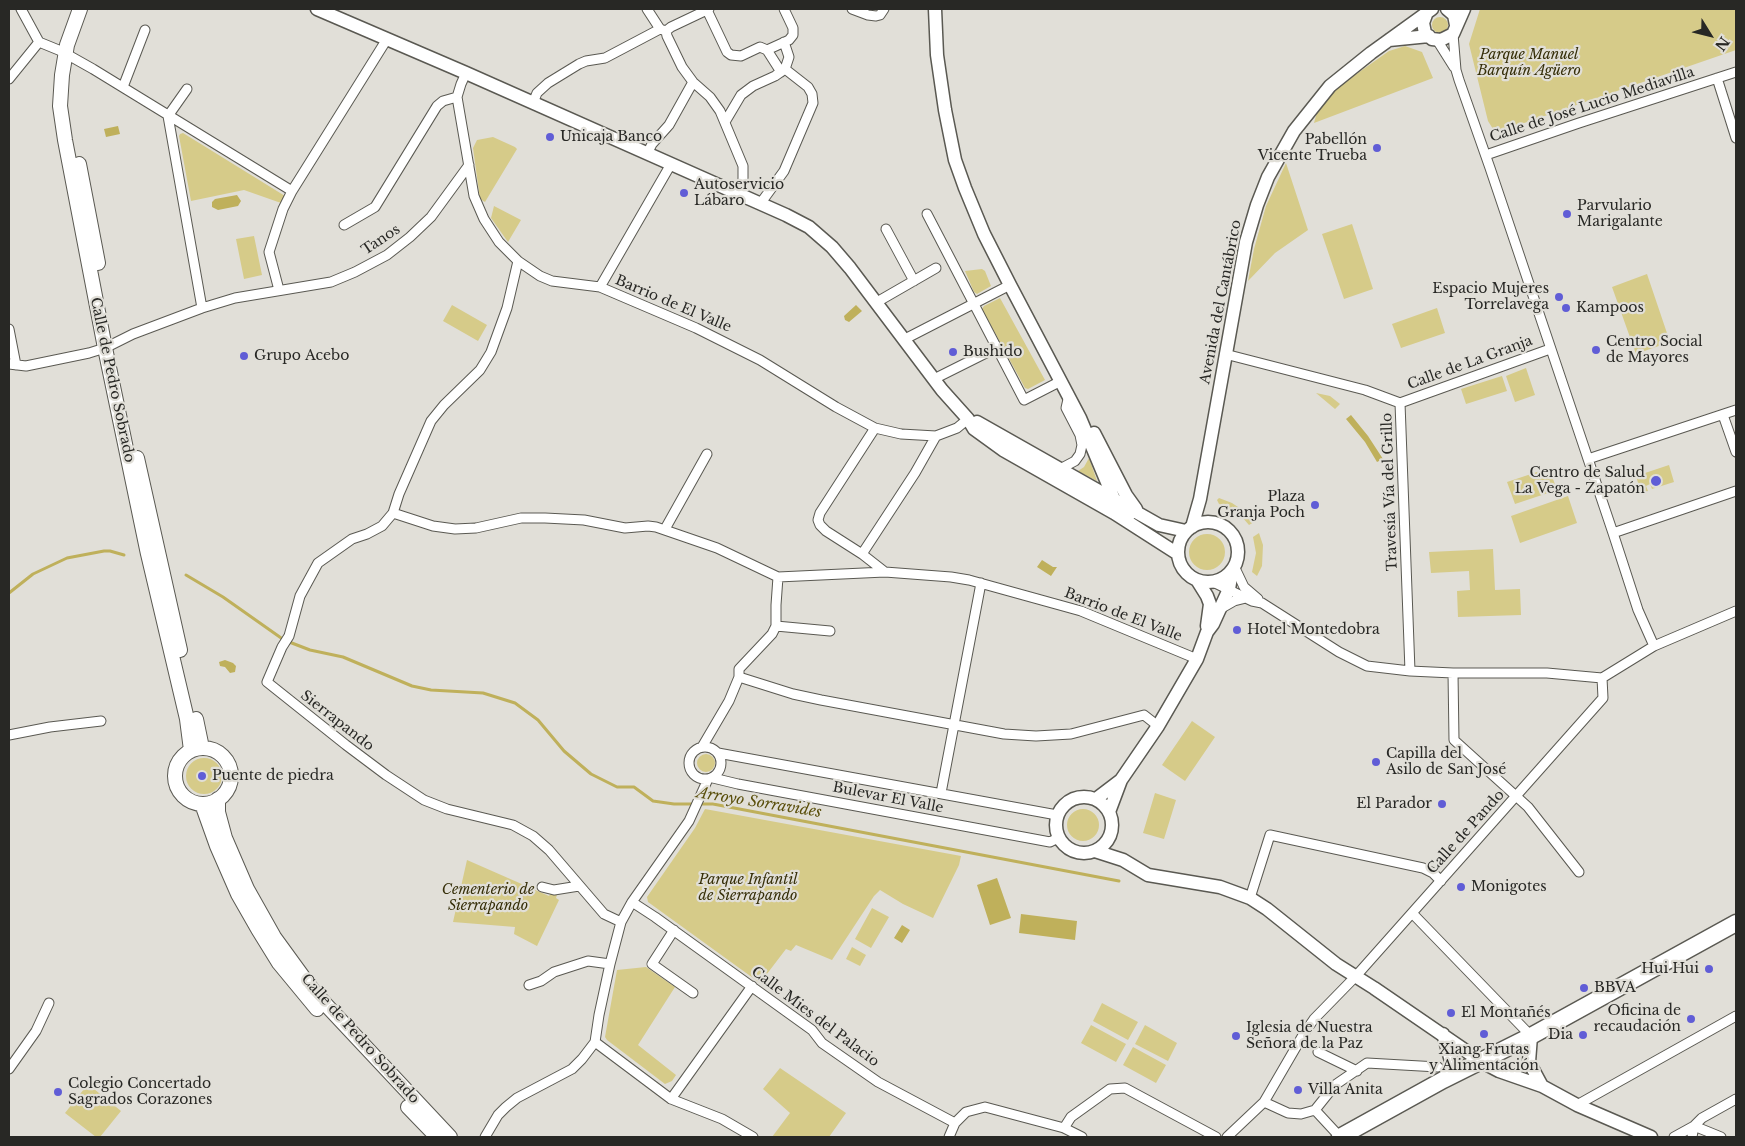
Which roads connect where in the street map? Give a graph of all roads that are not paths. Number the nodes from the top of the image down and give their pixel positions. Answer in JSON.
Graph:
{"nodes":[{"id":1,"x":22,"y":9,"type":"edge"},
{"id":2,"x":80,"y":9,"type":"edge"},
{"id":3,"x":91,"y":9,"type":"edge"},
{"id":4,"x":321,"y":9,"type":"edge"},
{"id":5,"x":647,"y":9,"type":"edge"},
{"id":6,"x":708,"y":9,"type":"edge"},
{"id":7,"x":784,"y":9,"type":"edge"},
{"id":8,"x":852,"y":9,"type":"edge"},
{"id":9,"x":884,"y":9,"type":"edge"},
{"id":10,"x":935,"y":9,"type":"edge"},
{"id":11,"x":1447,"y":9,"type":"edge"},
{"id":12,"x":1464,"y":9,"type":"edge"},
{"id":13,"x":1430,"y":10,"type":"edge"},
{"id":14,"x":145,"y":30,"type":"dead end"},
{"id":15,"x":663,"y":30,"type":"junction"},
{"id":16,"x":1455,"y":30,"type":"junction"},
{"id":17,"x":1433,"y":38,"type":"junction"},
{"id":18,"x":387,"y":39,"type":"junction"},
{"id":19,"x":1389,"y":40,"type":"junction"},
{"id":20,"x":39,"y":42,"type":"junction"},
{"id":21,"x":784,"y":42,"type":"junction"},
{"id":22,"x":764,"y":48,"type":"junction"},
{"id":23,"x":69,"y":56,"type":"junction"},
{"id":24,"x":1456,"y":70,"type":"junction"},
{"id":25,"x":783,"y":71,"type":"junction"},
{"id":26,"x":1736,"y":72,"type":"edge"},
{"id":27,"x":466,"y":73,"type":"junction"},
{"id":28,"x":1717,"y":78,"type":"junction"},
{"id":29,"x":9,"y":79,"type":"edge"},
{"id":30,"x":693,"y":82,"type":"junction"},
{"id":31,"x":123,"y":87,"type":"junction"},
{"id":32,"x":187,"y":89,"type":"dead end"},
{"id":33,"x":457,"y":97,"type":"junction"},
{"id":34,"x":533,"y":102,"type":"junction"},
{"id":35,"x":168,"y":116,"type":"junction"},
{"id":36,"x":725,"y":122,"type":"junction"},
{"id":37,"x":1736,"y":138,"type":"edge"},
{"id":38,"x":647,"y":154,"type":"junction"},
{"id":39,"x":1486,"y":155,"type":"junction"},
{"id":40,"x":671,"y":164,"type":"junction"},
{"id":41,"x":468,"y":165,"type":"junction"},
{"id":42,"x":292,"y":191,"type":"junction"},
{"id":43,"x":738,"y":194,"type":"junction"},
{"id":44,"x":760,"y":204,"type":"junction"},
{"id":45,"x":927,"y":214,"type":"dead end"},
{"id":46,"x":344,"y":226,"type":"dead end"},
{"id":47,"x":886,"y":229,"type":"dead end"},
{"id":48,"x":518,"y":261,"type":"junction"},
{"id":49,"x":936,"y":268,"type":"dead end"},
{"id":50,"x":914,"y":281,"type":"junction"},
{"id":51,"x":1010,"y":285,"type":"junction"},
{"id":52,"x":600,"y":287,"type":"junction"},
{"id":53,"x":279,"y":290,"type":"junction"},
{"id":54,"x":877,"y":302,"type":"junction"},
{"id":55,"x":973,"y":304,"type":"junction"},
{"id":56,"x":202,"y":308,"type":"junction"},
{"id":57,"x":9,"y":329,"type":"edge"},
{"id":58,"x":905,"y":339,"type":"junction"},
{"id":59,"x":108,"y":347,"type":"junction"},
{"id":60,"x":996,"y":348,"type":"junction"},
{"id":61,"x":1550,"y":349,"type":"junction"},
{"id":62,"x":1225,"y":354,"type":"junction"},
{"id":63,"x":13,"y":365,"type":"edge"},
{"id":64,"x":934,"y":379,"type":"junction"},
{"id":65,"x":1061,"y":381,"type":"junction"},
{"id":66,"x":1069,"y":395,"type":"junction"},
{"id":67,"x":1400,"y":403,"type":"junction"},
{"id":68,"x":1736,"y":410,"type":"edge"},
{"id":69,"x":1723,"y":415,"type":"junction"},
{"id":70,"x":1080,"y":418,"type":"junction"},
{"id":71,"x":968,"y":419,"type":"junction"},
{"id":72,"x":875,"y":428,"type":"junction"},
{"id":73,"x":936,"y":436,"type":"junction"},
{"id":74,"x":1736,"y":452,"type":"edge"},
{"id":75,"x":707,"y":454,"type":"dead end"},
{"id":76,"x":1588,"y":459,"type":"junction"},
{"id":77,"x":1060,"y":469,"type":"junction"},
{"id":78,"x":1736,"y":491,"type":"edge"},
{"id":79,"x":1114,"y":499,"type":"junction"},
{"id":80,"x":1200,"y":499,"type":"junction"},
{"id":81,"x":393,"y":513,"type":"junction"},
{"id":82,"x":1139,"y":513,"type":"junction"},
{"id":83,"x":1215,"y":523,"type":"junction"},
{"id":84,"x":665,"y":529,"type":"junction"},
{"id":85,"x":1189,"y":529,"type":"junction"},
{"id":86,"x":1614,"y":533,"type":"junction"},
{"id":87,"x":1178,"y":550,"type":"junction"},
{"id":88,"x":862,"y":554,"type":"junction"},
{"id":89,"x":1233,"y":568,"type":"junction"},
{"id":90,"x":886,"y":572,"type":"junction"},
{"id":91,"x":778,"y":577,"type":"junction"},
{"id":92,"x":1197,"y":580,"type":"junction"},
{"id":93,"x":1213,"y":582,"type":"junction"},
{"id":94,"x":981,"y":583,"type":"junction"},
{"id":95,"x":1229,"y":589,"type":"junction"},
{"id":96,"x":1246,"y":598,"type":"junction"},
{"id":97,"x":1262,"y":603,"type":"junction"},
{"id":98,"x":1219,"y":609,"type":"junction"},
{"id":99,"x":1736,"y":611,"type":"edge"},
{"id":100,"x":776,"y":626,"type":"junction"},
{"id":101,"x":830,"y":631,"type":"dead end"},
{"id":102,"x":1207,"y":632,"type":"junction"},
{"id":103,"x":1654,"y":646,"type":"junction"},
{"id":104,"x":1197,"y":659,"type":"junction"},
{"id":105,"x":1410,"y":671,"type":"junction"},
{"id":106,"x":1453,"y":673,"type":"junction"},
{"id":107,"x":740,"y":677,"type":"junction"},
{"id":108,"x":1602,"y":678,"type":"junction"},
{"id":109,"x":101,"y":721,"type":"dead end"},
{"id":110,"x":954,"y":725,"type":"junction"},
{"id":111,"x":1158,"y":726,"type":"junction"},
{"id":112,"x":714,"y":728,"type":"junction"},
{"id":113,"x":9,"y":735,"type":"edge"},
{"id":114,"x":702,"y":747,"type":"junction"},
{"id":115,"x":197,"y":749,"type":"junction"},
{"id":116,"x":716,"y":751,"type":"junction"},
{"id":117,"x":695,"y":776,"type":"junction"},
{"id":118,"x":710,"y":779,"type":"junction"},
{"id":119,"x":1121,"y":780,"type":"junction"},
{"id":120,"x":941,"y":793,"type":"junction"},
{"id":121,"x":700,"y":794,"type":"junction"},
{"id":122,"x":1517,"y":796,"type":"junction"},
{"id":123,"x":218,"y":799,"type":"junction"},
{"id":124,"x":1096,"y":799,"type":"junction"},
{"id":125,"x":202,"y":804,"type":"junction"},
{"id":126,"x":1109,"y":812,"type":"junction"},
{"id":127,"x":1057,"y":815,"type":"junction"},
{"id":128,"x":1058,"y":838,"type":"junction"},
{"id":129,"x":1109,"y":839,"type":"junction"},
{"id":130,"x":1095,"y":851,"type":"junction"},
{"id":131,"x":1123,"y":860,"type":"junction"},
{"id":132,"x":1579,"y":872,"type":"dead end"},
{"id":133,"x":1441,"y":881,"type":"junction"},
{"id":134,"x":579,"y":886,"type":"junction"},
{"id":135,"x":542,"y":888,"type":"dead end"},
{"id":136,"x":1250,"y":898,"type":"junction"},
{"id":137,"x":632,"y":902,"type":"junction"},
{"id":138,"x":1412,"y":913,"type":"junction"},
{"id":139,"x":621,"y":922,"type":"junction"},
{"id":140,"x":1736,"y":923,"type":"edge"},
{"id":141,"x":674,"y":930,"type":"junction"},
{"id":142,"x":610,"y":964,"type":"junction"},
{"id":143,"x":1356,"y":976,"type":"junction"},
{"id":144,"x":529,"y":986,"type":"dead end"},
{"id":145,"x":752,"y":986,"type":"junction"},
{"id":146,"x":693,"y":993,"type":"dead end"},
{"id":147,"x":49,"y":1003,"type":"dead end"},
{"id":148,"x":1736,"y":1016,"type":"edge"},
{"id":149,"x":1443,"y":1034,"type":"junction"},
{"id":150,"x":1531,"y":1036,"type":"junction"},
{"id":151,"x":595,"y":1042,"type":"junction"},
{"id":152,"x":1318,"y":1052,"type":"dead end"},
{"id":153,"x":1482,"y":1062,"type":"junction"},
{"id":154,"x":1438,"y":1067,"type":"dead end"},
{"id":155,"x":9,"y":1069,"type":"edge"},
{"id":156,"x":1357,"y":1070,"type":"junction"},
{"id":157,"x":1455,"y":1074,"type":"junction"},
{"id":158,"x":1542,"y":1086,"type":"junction"},
{"id":159,"x":671,"y":1099,"type":"junction"},
{"id":160,"x":1736,"y":1099,"type":"edge"},
{"id":161,"x":1264,"y":1102,"type":"junction"},
{"id":162,"x":1577,"y":1105,"type":"junction"},
{"id":163,"x":1315,"y":1110,"type":"junction"},
{"id":164,"x":955,"y":1123,"type":"junction"},
{"id":165,"x":1694,"y":1126,"type":"junction"},
{"id":166,"x":1064,"y":1128,"type":"junction"},
{"id":167,"x":437,"y":1137,"type":"edge"},
{"id":168,"x":450,"y":1137,"type":"edge"},
{"id":169,"x":485,"y":1137,"type":"edge"},
{"id":170,"x":753,"y":1137,"type":"edge"},
{"id":171,"x":950,"y":1137,"type":"edge"},
{"id":172,"x":1082,"y":1137,"type":"edge"},
{"id":173,"x":1216,"y":1137,"type":"edge"},
{"id":174,"x":1227,"y":1137,"type":"edge"},
{"id":175,"x":1340,"y":1137,"type":"edge"},
{"id":176,"x":1651,"y":1137,"type":"edge"},
{"id":177,"x":1674,"y":1137,"type":"edge"},
{"id":178,"x":1692,"y":1137,"type":"edge"},
{"id":179,"x":1720,"y":1137,"type":"edge"}],
"edges":[{"from":1,"to":20,"type":"street"},
{"from":2,"to":23,"type":"main road","name":"Calle de Pedro Sobrado"},
{"from":3,"to":23,"type":"main road","name":"Calle de Pedro Sobrado"},
{"from":4,"to":18,"type":"main road"},
{"from":5,"to":15,"type":"street"},
{"from":6,"to":15,"type":"street"},
{"from":6,"to":22,"type":"street"},
{"from":7,"to":21,"type":"street"},
{"from":8,"to":9,"type":"street"},
{"from":10,"to":51,"type":"main road"},
{"from":11,"to":16,"type":"main road"},
{"from":12,"to":16,"type":"main road"},
{"from":13,"to":17,"type":"main road"},
{"from":13,"to":19,"type":"main road","name":"Avenida del Cantábrico"},
{"from":14,"to":31,"type":"street"},
{"from":15,"to":30,"type":"street"},
{"from":15,"to":34,"type":"street"},
{"from":16,"to":17,"type":"main road"},
{"from":16,"to":24,"type":"street"},
{"from":17,"to":19,"type":"main road"},
{"from":17,"to":24,"type":"street"},
{"from":18,"to":27,"type":"main road"},
{"from":18,"to":42,"type":"street"},
{"from":19,"to":62,"type":"main road","name":"Avenida del Cantábrico"},
{"from":20,"to":23,"type":"street"},
{"from":20,"to":29,"type":"street"},
{"from":21,"to":22,"type":"street"},
{"from":21,"to":25,"type":"street"},
{"from":22,"to":25,"type":"street"},
{"from":23,"to":31,"type":"street"},
{"from":23,"to":59,"type":"main road","name":"Calle de Pedro Sobrado"},
{"from":24,"to":39,"type":"street"},
{"from":25,"to":36,"type":"street"},
{"from":25,"to":44,"type":"street"},
{"from":26,"to":28,"type":"street","name":"Calle de José Lucio Mediavilla"},
{"from":27,"to":33,"type":"street"},
{"from":27,"to":34,"type":"main road"},
{"from":28,"to":37,"type":"street"},
{"from":28,"to":39,"type":"street","name":"Calle de José Lucio Mediavilla"},
{"from":30,"to":36,"type":"street"},
{"from":30,"to":38,"type":"street"},
{"from":31,"to":35,"type":"street"},
{"from":32,"to":35,"type":"street"},
{"from":33,"to":41,"type":"street"},
{"from":33,"to":46,"type":"street"},
{"from":34,"to":38,"type":"main road"},
{"from":35,"to":42,"type":"street"},
{"from":35,"to":56,"type":"street"},
{"from":36,"to":43,"type":"street"},
{"from":38,"to":40,"type":"main road"},
{"from":39,"to":61,"type":"street"},
{"from":40,"to":43,"type":"main road"},
{"from":40,"to":52,"type":"street"},
{"from":41,"to":48,"type":"street"},
{"from":41,"to":53,"type":"street","name":"Tanos"},
{"from":42,"to":53,"type":"street"},
{"from":43,"to":44,"type":"main road"},
{"from":44,"to":54,"type":"main road"},
{"from":45,"to":55,"type":"street"},
{"from":47,"to":50,"type":"street"},
{"from":48,"to":52,"type":"street","name":"Barrio de El Valle"},
{"from":48,"to":81,"type":"street"},
{"from":49,"to":50,"type":"street"},
{"from":50,"to":54,"type":"street"},
{"from":51,"to":55,"type":"street"},
{"from":51,"to":65,"type":"main road"},
{"from":52,"to":72,"type":"street","name":"Barrio de El Valle"},
{"from":53,"to":56,"type":"street","name":"Tanos"},
{"from":54,"to":58,"type":"main road"},
{"from":55,"to":58,"type":"street"},
{"from":55,"to":60,"type":"street"},
{"from":56,"to":59,"type":"street","name":"Tanos"},
{"from":57,"to":63,"type":"street"},
{"from":58,"to":64,"type":"main road"},
{"from":59,"to":63,"type":"street","name":"Tanos"},
{"from":59,"to":115,"type":"main road","name":"Calle de Pedro Sobrado"},
{"from":60,"to":64,"type":"street"},
{"from":60,"to":65,"type":"street"},
{"from":61,"to":67,"type":"street","name":"Calle de La Granja"},
{"from":61,"to":76,"type":"street"},
{"from":62,"to":67,"type":"street","name":"Travesía Vía del Grillo"},
{"from":62,"to":80,"type":"main road","name":"Avenida del Cantábrico"},
{"from":64,"to":71,"type":"main road"},
{"from":65,"to":66,"type":"main road"},
{"from":66,"to":70,"type":"main road"},
{"from":66,"to":77,"type":"street"},
{"from":67,"to":105,"type":"street","name":"Travesía Vía del Grillo"},
{"from":68,"to":69,"type":"street"},
{"from":69,"to":74,"type":"street"},
{"from":69,"to":76,"type":"street"},
{"from":70,"to":79,"type":"main road"},
{"from":70,"to":82,"type":"main road"},
{"from":71,"to":73,"type":"street","name":"Barrio de El Valle"},
{"from":71,"to":77,"type":"main road"},
{"from":71,"to":87,"type":"main road"},
{"from":72,"to":73,"type":"street","name":"Barrio de El Valle"},
{"from":72,"to":88,"type":"street"},
{"from":73,"to":88,"type":"street"},
{"from":75,"to":84,"type":"street"},
{"from":76,"to":86,"type":"street"},
{"from":77,"to":79,"type":"main road"},
{"from":78,"to":86,"type":"street"},
{"from":79,"to":82,"type":"main road"},
{"from":79,"to":87,"type":"main road"},
{"from":80,"to":83,"type":"main road"},
{"from":80,"to":85,"type":"main road","name":"Avenida del Cantábrico"},
{"from":81,"to":84,"type":"street","name":"Barrio de El Valle"},
{"from":81,"to":134,"type":"street","name":"Sierrapando"},
{"from":82,"to":85,"type":"main road"},
{"from":83,"to":85,"type":"main road"},
{"from":83,"to":89,"type":"main road"},
{"from":84,"to":91,"type":"street","name":"Barrio de El Valle"},
{"from":85,"to":87,"type":"main road"},
{"from":86,"to":103,"type":"street"},
{"from":87,"to":92,"type":"main road"},
{"from":88,"to":90,"type":"street"},
{"from":89,"to":93,"type":"main road"},
{"from":89,"to":95,"type":"main road"},
{"from":89,"to":97,"type":"street"},
{"from":90,"to":91,"type":"street","name":"Barrio de El Valle"},
{"from":90,"to":94,"type":"street","name":"Barrio de El Valle"},
{"from":91,"to":100,"type":"street"},
{"from":92,"to":93,"type":"main road"},
{"from":92,"to":102,"type":"main road"},
{"from":93,"to":95,"type":"street"},
{"from":94,"to":104,"type":"street","name":"Barrio de El Valle"},
{"from":94,"to":110,"type":"street"},
{"from":95,"to":96,"type":"street"},
{"from":95,"to":98,"type":"main road"},
{"from":96,"to":97,"type":"street"},
{"from":96,"to":98,"type":"street"},
{"from":97,"to":105,"type":"street"},
{"from":98,"to":102,"type":"main road"},
{"from":99,"to":103,"type":"street"},
{"from":100,"to":101,"type":"street"},
{"from":100,"to":107,"type":"street"},
{"from":102,"to":104,"type":"main road"},
{"from":103,"to":108,"type":"street"},
{"from":104,"to":111,"type":"main road"},
{"from":105,"to":106,"type":"street"},
{"from":106,"to":108,"type":"street"},
{"from":106,"to":122,"type":"street"},
{"from":107,"to":110,"type":"street"},
{"from":107,"to":112,"type":"street"},
{"from":108,"to":122,"type":"street","name":"Calle de Pando"},
{"from":109,"to":113,"type":"street"},
{"from":110,"to":111,"type":"street"},
{"from":110,"to":120,"type":"street"},
{"from":111,"to":119,"type":"main road"},
{"from":112,"to":114,"type":"street"},
{"from":112,"to":116,"type":"street"},
{"from":114,"to":116,"type":"street","name":"Bulevar El Valle"},
{"from":114,"to":117,"type":"street"},
{"from":115,"to":123,"type":"main road"},
{"from":115,"to":125,"type":"main road"},
{"from":116,"to":118,"type":"street"},
{"from":116,"to":120,"type":"street","name":"Bulevar El Valle"},
{"from":117,"to":118,"type":"street","name":"Bulevar El Valle"},
{"from":117,"to":121,"type":"street"},
{"from":118,"to":121,"type":"street"},
{"from":118,"to":128,"type":"street","name":"Bulevar El Valle"},
{"from":119,"to":124,"type":"main road"},
{"from":119,"to":126,"type":"main road"},
{"from":120,"to":127,"type":"street","name":"Bulevar El Valle"},
{"from":121,"to":137,"type":"street"},
{"from":122,"to":132,"type":"street"},
{"from":122,"to":133,"type":"street","name":"Calle de Pando"},
{"from":123,"to":125,"type":"main road"},
{"from":123,"to":168,"type":"main road","name":"Calle de Pedro Sobrado"},
{"from":124,"to":126,"type":"main road"},
{"from":124,"to":127,"type":"main road"},
{"from":125,"to":167,"type":"main road","name":"Calle de Pedro Sobrado"},
{"from":126,"to":129,"type":"main road"},
{"from":127,"to":128,"type":"main road"},
{"from":128,"to":130,"type":"main road"},
{"from":129,"to":130,"type":"main road"},
{"from":129,"to":131,"type":"main road"},
{"from":130,"to":131,"type":"main road"},
{"from":131,"to":136,"type":"main road"},
{"from":133,"to":136,"type":"street"},
{"from":133,"to":138,"type":"street","name":"Calle de Pando"},
{"from":134,"to":135,"type":"street"},
{"from":134,"to":139,"type":"street","name":"Sierrapando"},
{"from":136,"to":143,"type":"main road"},
{"from":137,"to":139,"type":"street"},
{"from":137,"to":141,"type":"street","name":"Calle Mies del Palacio"},
{"from":138,"to":143,"type":"street","name":"Calle de Pando"},
{"from":138,"to":150,"type":"street"},
{"from":139,"to":142,"type":"street"},
{"from":140,"to":150,"type":"highway"},
{"from":141,"to":145,"type":"street","name":"Calle Mies del Palacio"},
{"from":141,"to":146,"type":"street"},
{"from":142,"to":144,"type":"street"},
{"from":142,"to":151,"type":"street"},
{"from":143,"to":149,"type":"main road"},
{"from":143,"to":161,"type":"street","name":"Calle de Pando"},
{"from":145,"to":159,"type":"street"},
{"from":145,"to":164,"type":"street","name":"Calle Mies del Palacio"},
{"from":147,"to":155,"type":"street"},
{"from":148,"to":162,"type":"street"},
{"from":149,"to":153,"type":"main road"},
{"from":149,"to":157,"type":"main road"},
{"from":150,"to":153,"type":"highway"},
{"from":150,"to":158,"type":"main road"},
{"from":151,"to":159,"type":"street"},
{"from":151,"to":169,"type":"street"},
{"from":152,"to":156,"type":"street"},
{"from":153,"to":157,"type":"highway"},
{"from":153,"to":158,"type":"main road"},
{"from":154,"to":156,"type":"street"},
{"from":156,"to":163,"type":"street"},
{"from":157,"to":175,"type":"highway"},
{"from":158,"to":162,"type":"main road"},
{"from":159,"to":170,"type":"street"},
{"from":160,"to":165,"type":"street"},
{"from":161,"to":163,"type":"street"},
{"from":161,"to":174,"type":"street","name":"Calle de Pando"},
{"from":162,"to":176,"type":"main road"},
{"from":163,"to":175,"type":"street"},
{"from":164,"to":166,"type":"street"},
{"from":164,"to":171,"type":"street"},
{"from":165,"to":177,"type":"street"},
{"from":165,"to":178,"type":"street"},
{"from":165,"to":179,"type":"street"},
{"from":166,"to":172,"type":"street"},
{"from":166,"to":173,"type":"street"}]}
